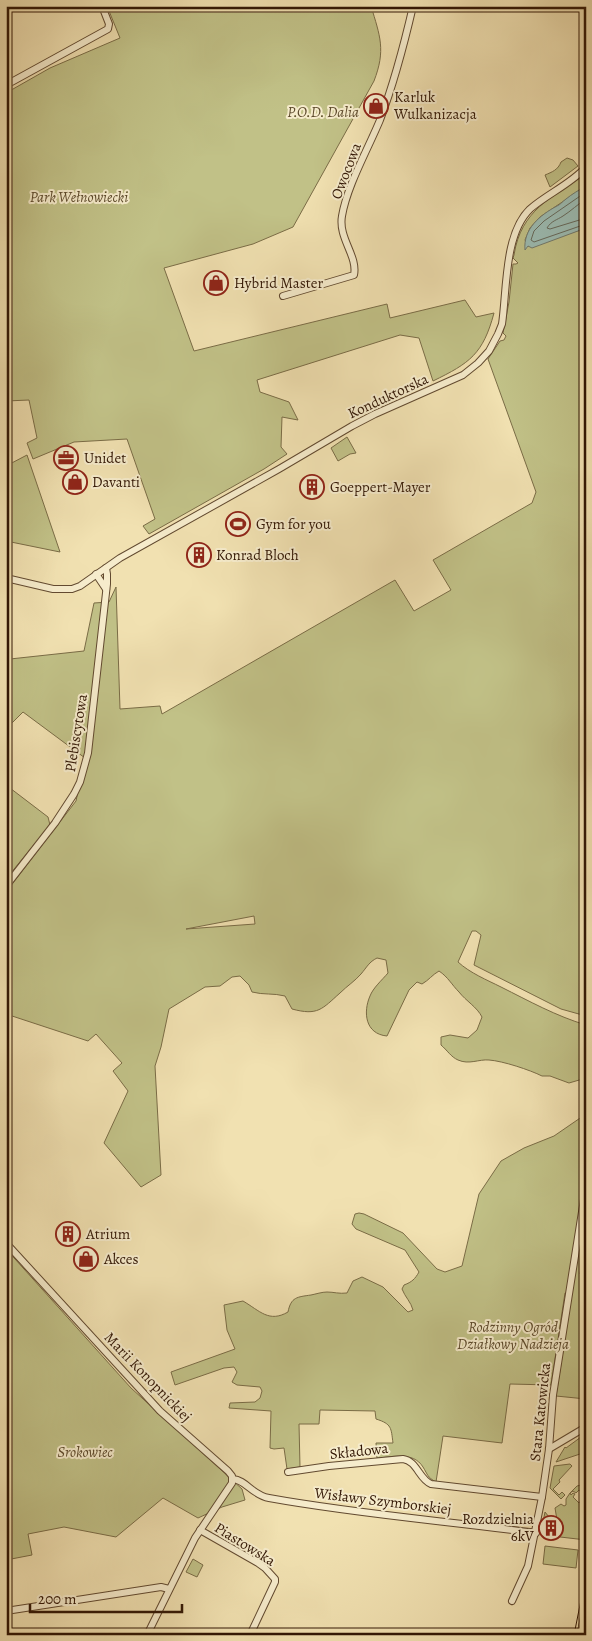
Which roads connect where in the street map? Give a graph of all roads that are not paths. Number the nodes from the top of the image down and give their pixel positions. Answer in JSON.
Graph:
{"nodes":[{"id":1,"x":102,"y":6,"type":"edge"},
{"id":2,"x":412,"y":6,"type":"edge"},
{"id":3,"x":6,"y":86,"type":"edge"},
{"id":4,"x":585,"y":169,"type":"edge"},
{"id":5,"x":284,"y":296,"type":"dead end"},
{"id":6,"x":106,"y":568,"type":"junction"},
{"id":7,"x":96,"y":574,"type":"junction"},
{"id":8,"x":6,"y":578,"type":"edge"},
{"id":9,"x":106,"y":589,"type":"junction"},
{"id":10,"x":6,"y":886,"type":"edge"},
{"id":11,"x":585,"y":1192,"type":"edge"},
{"id":12,"x":6,"y":1243,"type":"edge"},
{"id":13,"x":586,"y":1426,"type":"edge"},
{"id":14,"x":549,"y":1449,"type":"junction"},
{"id":15,"x":288,"y":1472,"type":"dead end"},
{"id":16,"x":233,"y":1479,"type":"junction"},
{"id":17,"x":542,"y":1497,"type":"junction"},
{"id":18,"x":200,"y":1530,"type":"junction"},
{"id":19,"x":536,"y":1533,"type":"junction"},
{"id":20,"x":169,"y":1588,"type":"junction"},
{"id":21,"x":512,"y":1602,"type":"dead end"},
{"id":22,"x":586,"y":1610,"type":"edge"},
{"id":23,"x":6,"y":1611,"type":"edge"},
{"id":24,"x":147,"y":1635,"type":"edge"},
{"id":25,"x":250,"y":1635,"type":"edge"},
{"id":26,"x":581,"y":1635,"type":"edge"}],
"edges":[{"from":1,"to":3,"type":"street"},
{"from":2,"to":5,"type":"street","name":"Owocowa"},
{"from":4,"to":6,"type":"street","name":"Konduktorska"},
{"from":6,"to":7,"type":"street","name":"Konduktorska"},
{"from":6,"to":9,"type":"street"},
{"from":7,"to":8,"type":"street","name":"Konduktorska"},
{"from":7,"to":9,"type":"street"},
{"from":9,"to":10,"type":"street","name":"Plebiscytowa"},
{"from":11,"to":14,"type":"street","name":"Stara Katowicka"},
{"from":12,"to":16,"type":"street","name":"Marii Konopnickiej"},
{"from":13,"to":14,"type":"street"},
{"from":14,"to":17,"type":"street","name":"Stara Katowicka"},
{"from":15,"to":17,"type":"street","name":"Składowa"},
{"from":16,"to":18,"type":"street"},
{"from":16,"to":19,"type":"street","name":"Wisławy Szymborskiej"},
{"from":17,"to":19,"type":"street","name":"Stara Katowicka"},
{"from":18,"to":20,"type":"street"},
{"from":18,"to":25,"type":"street","name":"Piastowska"},
{"from":19,"to":21,"type":"street","name":"Stara Katowicka"},
{"from":20,"to":23,"type":"street"},
{"from":20,"to":24,"type":"street"},
{"from":22,"to":26,"type":"main road"}]}
